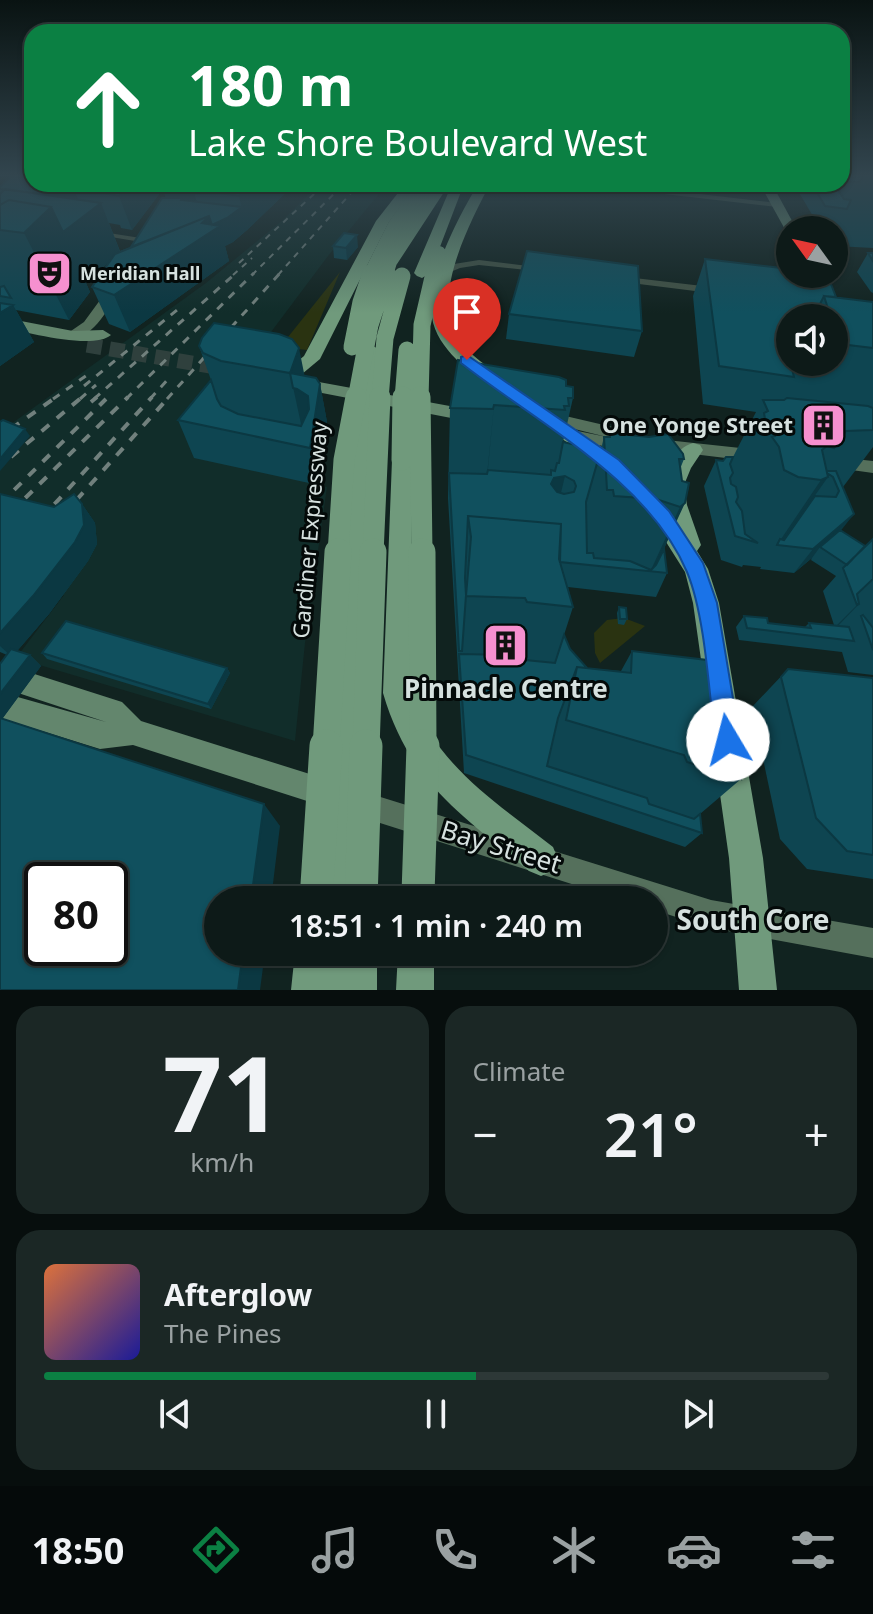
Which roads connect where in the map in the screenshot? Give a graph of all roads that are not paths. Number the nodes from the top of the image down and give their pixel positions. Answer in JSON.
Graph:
{"nodes":[{"id":1,"x":384,"y":220,"type":"edge"},
{"id":2,"x":399,"y":220,"type":"edge"},
{"id":3,"x":403,"y":220,"type":"edge"},
{"id":4,"x":408,"y":220,"type":"edge"},
{"id":5,"x":417,"y":220,"type":"edge"},
{"id":6,"x":431,"y":220,"type":"edge"},
{"id":7,"x":443,"y":220,"type":"edge"},
{"id":8,"x":453,"y":220,"type":"edge"},
{"id":9,"x":467,"y":220,"type":"edge"},
{"id":10,"x":90,"y":232,"type":"edge"},
{"id":11,"x":400,"y":232,"type":"junction"},
{"id":12,"x":150,"y":237,"type":"joint"},
{"id":13,"x":454,"y":247,"type":"junction"},
{"id":14,"x":137,"y":255,"type":"edge"},
{"id":15,"x":493,"y":264,"type":"junction"},
{"id":16,"x":448,"y":271,"type":"junction"},
{"id":17,"x":553,"y":271,"type":"edge"},
{"id":18,"x":125,"y":275,"type":"edge"},
{"id":19,"x":614,"y":279,"type":"edge"},
{"id":20,"x":726,"y":292,"type":"edge"},
{"id":21,"x":0,"y":322,"type":"edge"},
{"id":22,"x":103,"y":335,"type":"tunnel mouth"},
{"id":23,"x":80,"y":340,"type":"junction"},
{"id":24,"x":285,"y":372,"type":"joint"},
{"id":25,"x":502,"y":387,"type":"edge"},
{"id":26,"x":367,"y":390,"type":"junction"},
{"id":27,"x":494,"y":413,"type":"edge"},
{"id":28,"x":529,"y":415,"type":"joint"},
{"id":29,"x":568,"y":435,"type":"junction"},
{"id":30,"x":661,"y":445,"type":"junction"},
{"id":31,"x":693,"y":450,"type":"junction"},
{"id":32,"x":773,"y":458,"type":"edge"},
{"id":33,"x":344,"y":460,"type":"junction"},
{"id":34,"x":816,"y":462,"type":"edge"},
{"id":35,"x":873,"y":467,"type":"edge"},
{"id":36,"x":624,"y":473,"type":"edge"},
{"id":37,"x":643,"y":493,"type":"edge"},
{"id":38,"x":696,"y":569,"type":"junction"},
{"id":39,"x":0,"y":675,"type":"edge"},
{"id":40,"x":0,"y":705,"type":"edge"},
{"id":41,"x":133,"y":732,"type":"junction"},
{"id":42,"x":343,"y":799,"type":"junction"},
{"id":43,"x":541,"y":859,"type":"junction"},
{"id":44,"x":317,"y":886,"type":"edge"},
{"id":45,"x":338,"y":886,"type":"edge"},
{"id":46,"x":361,"y":886,"type":"edge"},
{"id":47,"x":418,"y":886,"type":"edge"},
{"id":48,"x":750,"y":923,"type":"junction"},
{"id":49,"x":873,"y":943,"type":"edge"},
{"id":50,"x":312,"y":966,"type":"edge"},
{"id":51,"x":335,"y":966,"type":"edge"},
{"id":52,"x":359,"y":966,"type":"edge"},
{"id":53,"x":416,"y":966,"type":"edge"},
{"id":54,"x":310,"y":990,"type":"edge"},
{"id":55,"x":334,"y":990,"type":"edge"},
{"id":56,"x":358,"y":990,"type":"edge"},
{"id":57,"x":415,"y":990,"type":"edge"},
{"id":58,"x":758,"y":990,"type":"edge"}],
"edges":[{"from":1,"to":24,"type":"highway"},
{"from":2,"to":33,"type":"highway","bridge":true},
{"from":3,"to":11,"type":"highway"},
{"from":4,"to":11,"type":"highway"},
{"from":5,"to":33,"type":"highway","name":"Gardiner Expressway","bridge":true},
{"from":6,"to":46,"type":"highway","bridge":true},
{"from":7,"to":43,"type":"highway","bridge":true},
{"from":8,"to":47,"type":"highway","bridge":true},
{"from":9,"to":13,"type":"highway"},
{"from":10,"to":12,"type":"street"},
{"from":11,"to":26,"type":"highway"},
{"from":12,"to":14,"type":"main road"},
{"from":13,"to":15,"type":"street"},
{"from":13,"to":16,"type":"highway"},
{"from":15,"to":16,"type":"street"},
{"from":15,"to":17,"type":"street"},
{"from":16,"to":25,"type":"highway"},
{"from":18,"to":23,"type":"main road"},
{"from":19,"to":20,"type":"street"},
{"from":21,"to":23,"type":"main road"},
{"from":22,"to":23,"type":"main road"},
{"from":24,"to":26,"type":"main road"},
{"from":26,"to":27,"type":"main road"},
{"from":26,"to":42,"type":"highway"},
{"from":28,"to":29,"type":"highway"},
{"from":28,"to":30,"type":"main road"},
{"from":29,"to":30,"type":"main road"},
{"from":29,"to":36,"type":"highway"},
{"from":30,"to":31,"type":"main road"},
{"from":31,"to":32,"type":"main road"},
{"from":31,"to":38,"type":"highway"},
{"from":33,"to":44,"type":"highway","name":"Gardiner Expressway","bridge":true},
{"from":34,"to":35,"type":"main road"},
{"from":37,"to":38,"type":"highway"},
{"from":38,"to":48,"type":"highway"},
{"from":39,"to":41,"type":"main road","name":"Bay Street"},
{"from":40,"to":41,"type":"main road","name":"Bay Street"},
{"from":41,"to":42,"type":"main road","name":"Bay Street"},
{"from":42,"to":43,"type":"main road","name":"Bay Street"},
{"from":42,"to":45,"type":"highway"},
{"from":43,"to":48,"type":"main road","name":"Bay Street"},
{"from":48,"to":49,"type":"main road","name":"Bay Street"},
{"from":48,"to":58,"type":"highway"},
{"from":50,"to":54,"type":"highway"},
{"from":51,"to":55,"type":"highway"},
{"from":52,"to":56,"type":"highway"},
{"from":53,"to":57,"type":"highway"}]}
